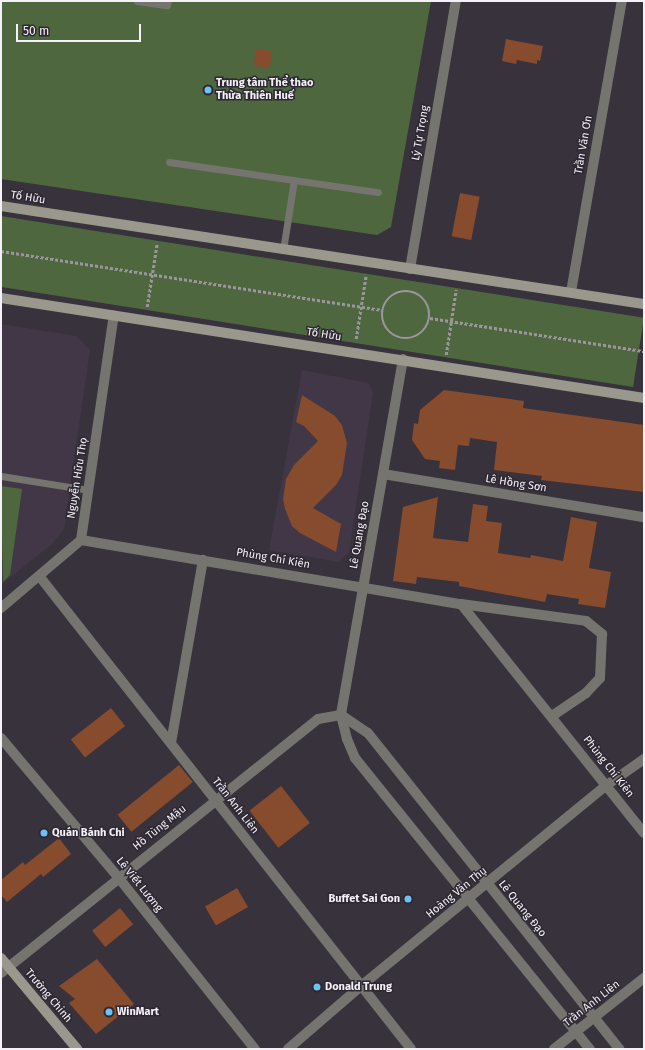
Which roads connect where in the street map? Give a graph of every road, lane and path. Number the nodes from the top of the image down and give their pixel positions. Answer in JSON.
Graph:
{"nodes":[{"id":1,"x":137,"y":1,"type":"edge"},
{"id":2,"x":168,"y":1,"type":"edge"},
{"id":3,"x":456,"y":1,"type":"edge"},
{"id":4,"x":622,"y":1,"type":"edge"},
{"id":5,"x":169,"y":162,"type":"dead end"},
{"id":6,"x":294,"y":180,"type":"junction"},
{"id":7,"x":378,"y":192,"type":"dead end"},
{"id":8,"x":1,"y":206,"type":"edge"},
{"id":9,"x":157,"y":243,"type":"dead end"},
{"id":10,"x":284,"y":250,"type":"junction"},
{"id":11,"x":1,"y":251,"type":"edge"},
{"id":12,"x":410,"y":269,"type":"junction"},
{"id":13,"x":152,"y":275,"type":"junction"},
{"id":14,"x":366,"y":275,"type":"dead end"},
{"id":15,"x":456,"y":290,"type":"dead end"},
{"id":16,"x":571,"y":292,"type":"junction"},
{"id":17,"x":1,"y":298,"type":"edge"},
{"id":18,"x":644,"y":304,"type":"edge"},
{"id":19,"x":147,"y":307,"type":"dead end"},
{"id":20,"x":361,"y":307,"type":"junction"},
{"id":21,"x":382,"y":310,"type":"junction"},
{"id":22,"x":114,"y":315,"type":"junction"},
{"id":23,"x":430,"y":318,"type":"junction"},
{"id":24,"x":451,"y":321,"type":"junction"},
{"id":25,"x":356,"y":339,"type":"dead end"},
{"id":26,"x":644,"y":351,"type":"edge"},
{"id":27,"x":446,"y":355,"type":"dead end"},
{"id":28,"x":403,"y":359,"type":"junction"},
{"id":29,"x":644,"y":398,"type":"edge"},
{"id":30,"x":383,"y":474,"type":"junction"},
{"id":31,"x":1,"y":476,"type":"edge"},
{"id":32,"x":88,"y":490,"type":"junction"},
{"id":33,"x":644,"y":517,"type":"edge"},
{"id":34,"x":81,"y":540,"type":"junction"},
{"id":35,"x":203,"y":560,"type":"junction"},
{"id":36,"x":40,"y":577,"type":"junction"},
{"id":37,"x":363,"y":587,"type":"junction"},
{"id":38,"x":461,"y":604,"type":"junction"},
{"id":39,"x":1,"y":608,"type":"edge"},
{"id":40,"x":341,"y":715,"type":"junction"},
{"id":41,"x":552,"y":716,"type":"junction"},
{"id":42,"x":1,"y":738,"type":"edge"},
{"id":43,"x":171,"y":743,"type":"junction"},
{"id":44,"x":644,"y":759,"type":"edge"},
{"id":45,"x":607,"y":785,"type":"junction"},
{"id":46,"x":215,"y":799,"type":"junction"},
{"id":47,"x":644,"y":833,"type":"edge"},
{"id":48,"x":118,"y":878,"type":"junction"},
{"id":49,"x":487,"y":884,"type":"junction"},
{"id":50,"x":469,"y":899,"type":"junction"},
{"id":51,"x":1,"y":958,"type":"edge"},
{"id":52,"x":4,"y":970,"type":"edge"},
{"id":53,"x":644,"y":978,"type":"edge"},
{"id":54,"x":362,"y":986,"type":"junction"},
{"id":55,"x":593,"y":1018,"type":"junction"},
{"id":56,"x":576,"y":1032,"type":"junction"},
{"id":57,"x":76,"y":1049,"type":"edge"},
{"id":58,"x":255,"y":1049,"type":"edge"},
{"id":59,"x":288,"y":1049,"type":"edge"},
{"id":60,"x":411,"y":1049,"type":"edge"},
{"id":61,"x":554,"y":1049,"type":"edge"},
{"id":62,"x":590,"y":1049,"type":"edge"},
{"id":63,"x":619,"y":1049,"type":"edge"}],
"edges":[{"from":1,"to":2,"type":"lane"},
{"from":3,"to":12,"type":"street","name":"Lý Tự Trọng"},
{"from":4,"to":16,"type":"street","name":"Trần Văn Ơn"},
{"from":5,"to":6,"type":"lane"},
{"from":6,"to":7,"type":"lane"},
{"from":6,"to":10,"type":"lane"},
{"from":8,"to":10,"type":"main road","name":"Tố Hữu"},
{"from":9,"to":13,"type":"path"},
{"from":10,"to":12,"type":"main road","name":"Tố Hữu"},
{"from":11,"to":13,"type":"path"},
{"from":12,"to":16,"type":"main road","name":"Tố Hữu"},
{"from":13,"to":19,"type":"path"},
{"from":13,"to":20,"type":"path"},
{"from":14,"to":20,"type":"path"},
{"from":15,"to":24,"type":"path"},
{"from":16,"to":18,"type":"main road","name":"Tố Hữu"},
{"from":17,"to":22,"type":"main road","name":"Tố Hữu"},
{"from":20,"to":21,"type":"path"},
{"from":20,"to":25,"type":"path"},
{"from":21,"to":23,"type":"path"},
{"from":21,"to":23,"type":"path"},
{"from":22,"to":28,"type":"main road","name":"Tố Hữu"},
{"from":22,"to":32,"type":"street","name":"Nguyễn Hữu Thọ"},
{"from":23,"to":24,"type":"path"},
{"from":24,"to":26,"type":"path"},
{"from":24,"to":27,"type":"path"},
{"from":28,"to":29,"type":"main road","name":"Tố Hữu"},
{"from":28,"to":30,"type":"street","name":"Lê Quang Đạo"},
{"from":30,"to":33,"type":"street","name":"Lê Hồng Sơn"},
{"from":30,"to":37,"type":"street","name":"Lê Quang Đạo"},
{"from":31,"to":32,"type":"lane"},
{"from":32,"to":34,"type":"street","name":"Nguyễn Hữu Thọ"},
{"from":34,"to":35,"type":"street","name":"Phùng Chí Kiên"},
{"from":34,"to":36,"type":"street"},
{"from":35,"to":37,"type":"street","name":"Phùng Chí Kiên"},
{"from":35,"to":43,"type":"street"},
{"from":36,"to":39,"type":"street"},
{"from":36,"to":43,"type":"street","name":"Trần Anh Liên"},
{"from":37,"to":38,"type":"street","name":"Phùng Chí Kiên"},
{"from":37,"to":40,"type":"street","name":"Lê Quang Đạo"},
{"from":38,"to":41,"type":"street","name":"Phùng Chí Kiên"},
{"from":38,"to":41,"type":"street","name":"Phùng Chí Kiên"},
{"from":40,"to":46,"type":"street","name":"Hồ Tùng Mậu"},
{"from":40,"to":49,"type":"street","name":"Lê Quang Đạo"},
{"from":40,"to":50,"type":"street","name":"Lê Quang Đạo"},
{"from":41,"to":45,"type":"street","name":"Phùng Chí Kiên"},
{"from":42,"to":48,"type":"street","name":"Lê Viết Lượng"},
{"from":43,"to":46,"type":"street","name":"Trần Anh Liên"},
{"from":44,"to":45,"type":"street","name":"Hoàng Văn Thụ"},
{"from":45,"to":47,"type":"street","name":"Phùng Chí Kiên"},
{"from":45,"to":49,"type":"street","name":"Hoàng Văn Thụ"},
{"from":46,"to":48,"type":"street","name":"Hồ Tùng Mậu"},
{"from":46,"to":54,"type":"street","name":"Trần Anh Liên"},
{"from":48,"to":52,"type":"street","name":"Hồ Tùng Mậu"},
{"from":48,"to":58,"type":"street","name":"Lê Viết Lượng"},
{"from":49,"to":50,"type":"street","name":"Hoàng Văn Thụ"},
{"from":49,"to":55,"type":"street","name":"Lê Quang Đạo"},
{"from":50,"to":54,"type":"street","name":"Hoàng Văn Thụ"},
{"from":50,"to":56,"type":"street","name":"Lê Quang Đạo"},
{"from":51,"to":52,"type":"main road","name":"Trường Chinh"},
{"from":52,"to":57,"type":"main road","name":"Trường Chinh"},
{"from":53,"to":55,"type":"street","name":"Trần Anh Liên"},
{"from":54,"to":59,"type":"street","name":"Hoàng Văn Thụ"},
{"from":54,"to":60,"type":"street","name":"Trần Anh Liên"},
{"from":55,"to":56,"type":"street","name":"Trần Anh Liên"},
{"from":55,"to":63,"type":"street","name":"Lê Quang Đạo"},
{"from":56,"to":61,"type":"street","name":"Trần Anh Liên"},
{"from":56,"to":62,"type":"street","name":"Lê Quang Đạo"}]}
